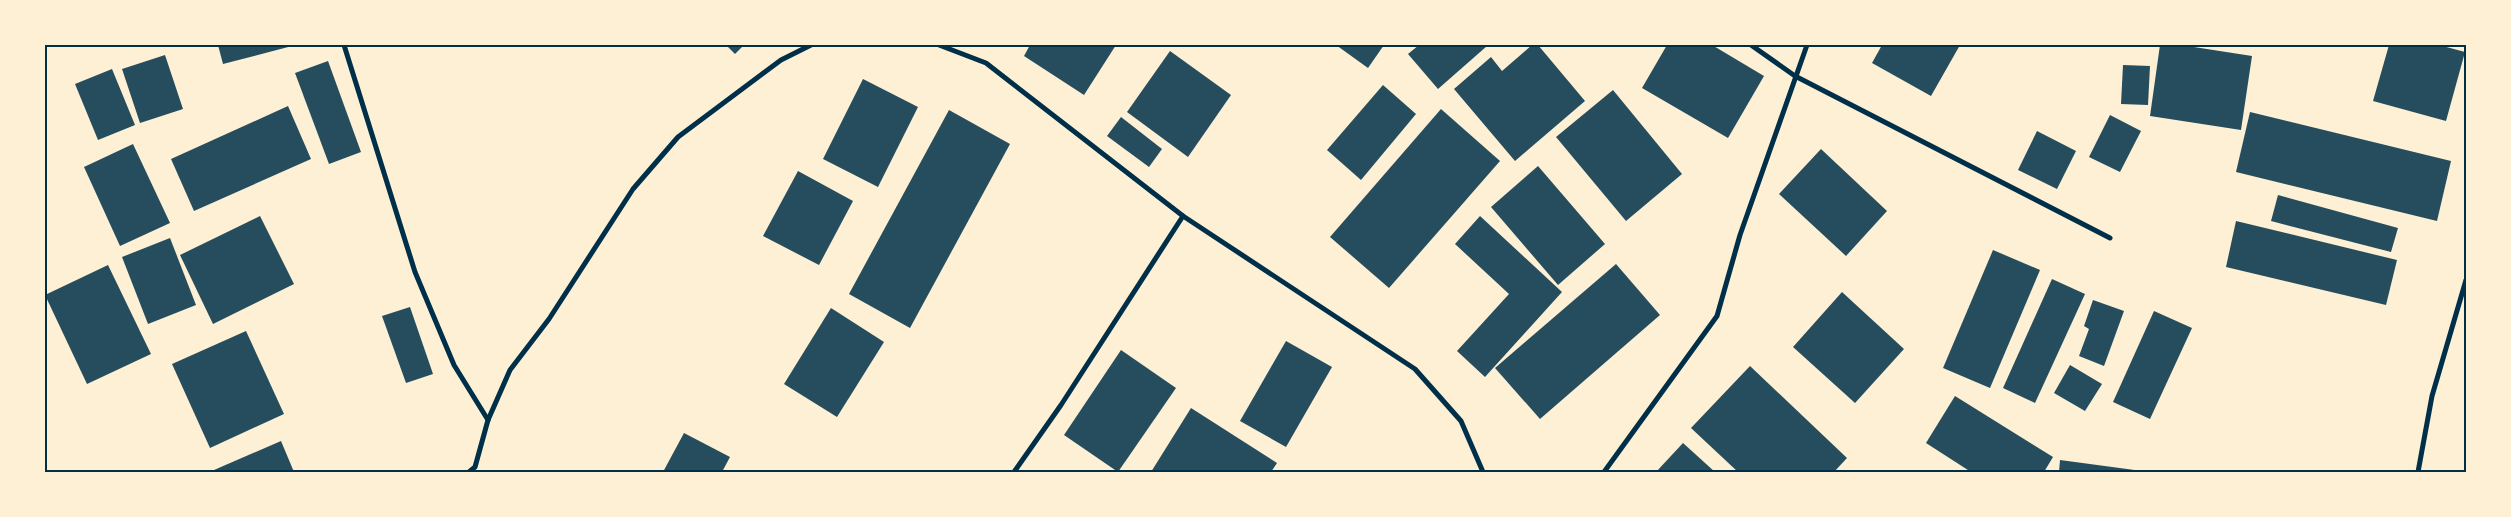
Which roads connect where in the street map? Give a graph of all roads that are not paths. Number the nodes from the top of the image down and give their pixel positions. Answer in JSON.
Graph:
{"nodes":[{"id":1,"x":344,"y":45,"type":"edge"},
{"id":2,"x":811,"y":45,"type":"edge"},
{"id":3,"x":938,"y":45,"type":"edge"},
{"id":4,"x":1752,"y":45,"type":"edge"},
{"id":5,"x":1807,"y":45,"type":"edge"},
{"id":6,"x":1795,"y":76,"type":"junction"},
{"id":7,"x":1183,"y":216,"type":"junction"},
{"id":8,"x":2110,"y":238,"type":"dead end"},
{"id":9,"x":2466,"y":280,"type":"edge"},
{"id":10,"x":488,"y":420,"type":"junction"},
{"id":11,"x":469,"y":472,"type":"edge"},
{"id":12,"x":1014,"y":472,"type":"edge"},
{"id":13,"x":1483,"y":472,"type":"edge"},
{"id":14,"x":1604,"y":472,"type":"edge"},
{"id":15,"x":2418,"y":472,"type":"edge"}],
"edges":[{"from":1,"to":10,"type":"street"},
{"from":2,"to":10,"type":"street"},
{"from":3,"to":7,"type":"street"},
{"from":4,"to":6,"type":"street"},
{"from":5,"to":6,"type":"street"},
{"from":6,"to":8,"type":"street"},
{"from":6,"to":14,"type":"street"},
{"from":7,"to":12,"type":"street"},
{"from":7,"to":13,"type":"street"},
{"from":9,"to":15,"type":"street"},
{"from":10,"to":11,"type":"street"}]}
